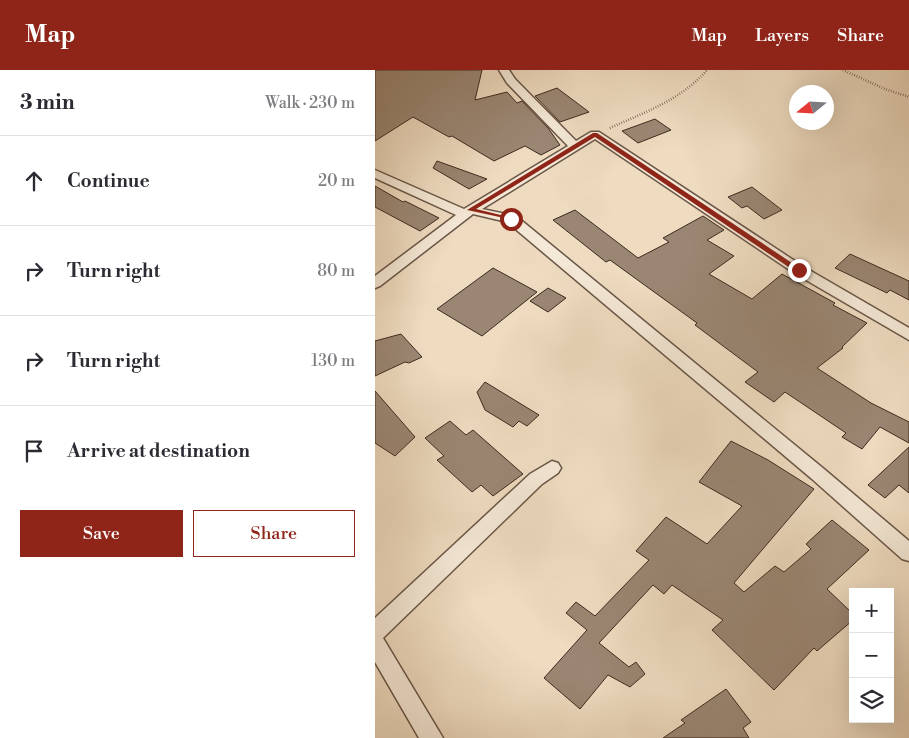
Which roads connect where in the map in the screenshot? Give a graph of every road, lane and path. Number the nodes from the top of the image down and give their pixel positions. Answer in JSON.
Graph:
{"nodes":[{"id":1,"x":505,"y":70,"type":"edge"},
{"id":2,"x":707,"y":70,"type":"edge"},
{"id":3,"x":843,"y":70,"type":"edge"},
{"id":4,"x":909,"y":97,"type":"edge"},
{"id":5,"x":595,"y":134,"type":"junction"},
{"id":6,"x":575,"y":146,"type":"junction"},
{"id":7,"x":375,"y":174,"type":"edge"},
{"id":8,"x":468,"y":212,"type":"junction"},
{"id":9,"x":375,"y":283,"type":"edge"},
{"id":10,"x":909,"y":336,"type":"edge"},
{"id":11,"x":552,"y":468,"type":"dead end"},
{"id":12,"x":909,"y":553,"type":"edge"},
{"id":13,"x":375,"y":632,"type":"edge"},
{"id":14,"x":375,"y":643,"type":"edge"},
{"id":15,"x":431,"y":738,"type":"edge"}],
"edges":[{"from":1,"to":6,"type":"street"},
{"from":2,"to":5,"type":"path"},
{"from":3,"to":4,"type":"path"},
{"from":5,"to":6,"type":"street"},
{"from":5,"to":10,"type":"street"},
{"from":6,"to":8,"type":"street"},
{"from":7,"to":8,"type":"street"},
{"from":8,"to":9,"type":"street"},
{"from":8,"to":12,"type":"street"},
{"from":11,"to":13,"type":"street"},
{"from":14,"to":15,"type":"street"}]}
